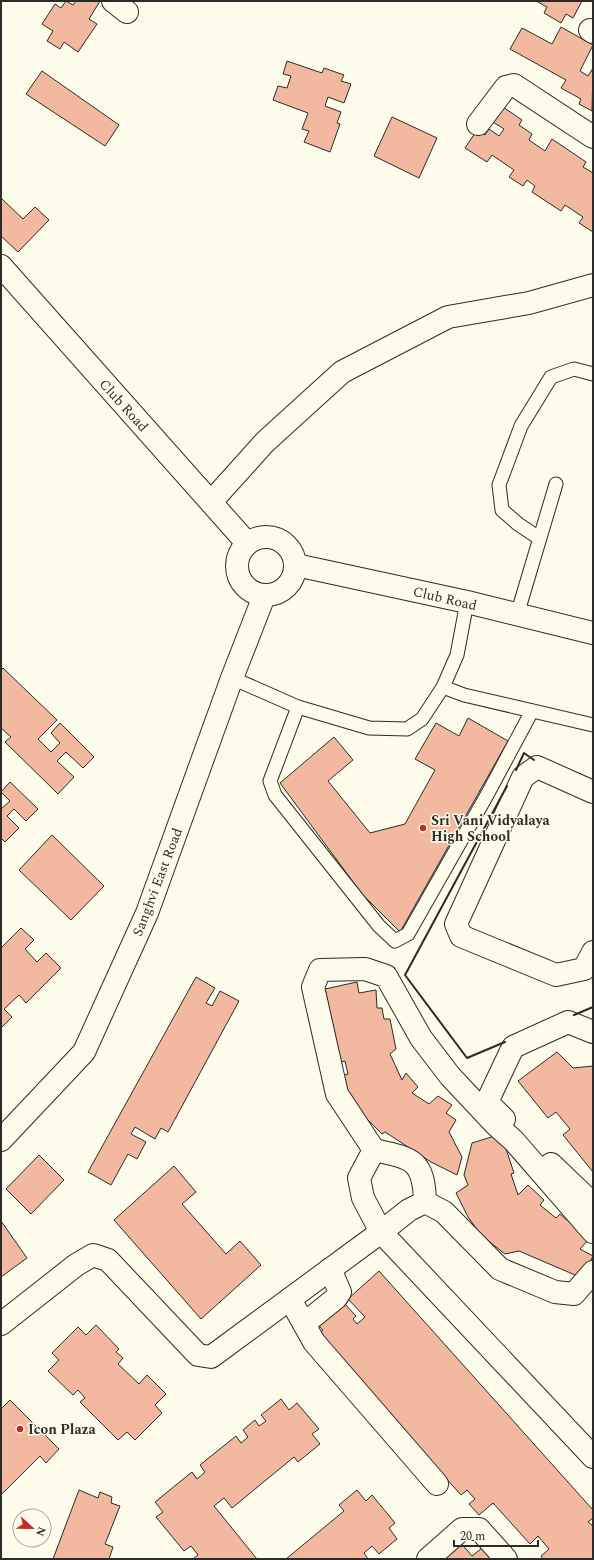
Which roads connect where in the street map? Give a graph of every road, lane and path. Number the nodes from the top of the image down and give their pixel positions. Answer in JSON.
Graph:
{"nodes":[{"id":1,"x":478,"y":124,"type":"dead end"},
{"id":2,"x":593,"y":137,"type":"edge"},
{"id":3,"x":1,"y":266,"type":"edge"},
{"id":4,"x":593,"y":285,"type":"edge"},
{"id":5,"x":593,"y":374,"type":"edge"},
{"id":6,"x":556,"y":484,"type":"dead end"},
{"id":7,"x":211,"y":502,"type":"junction"},
{"id":8,"x":539,"y":538,"type":"junction"},
{"id":9,"x":247,"y":543,"type":"junction"},
{"id":10,"x":296,"y":565,"type":"junction"},
{"id":11,"x":264,"y":596,"type":"junction"},
{"id":12,"x":467,"y":602,"type":"junction"},
{"id":13,"x":517,"y":615,"type":"junction"},
{"id":14,"x":593,"y":633,"type":"edge"},
{"id":15,"x":232,"y":678,"type":"junction"},
{"id":16,"x":443,"y":687,"type":"junction"},
{"id":17,"x":298,"y":706,"type":"junction"},
{"id":18,"x":532,"y":711,"type":"junction"},
{"id":19,"x":593,"y":725,"type":"edge"},
{"id":20,"x":593,"y":792,"type":"edge"},
{"id":21,"x":593,"y":952,"type":"edge"},
{"id":22,"x":593,"y":1032,"type":"edge"},
{"id":23,"x":1,"y":1140,"type":"edge"},
{"id":24,"x":374,"y":1150,"type":"junction"},
{"id":25,"x":425,"y":1202,"type":"junction"},
{"id":26,"x":593,"y":1204,"type":"edge"},
{"id":27,"x":381,"y":1232,"type":"junction"},
{"id":28,"x":593,"y":1232,"type":"edge"},
{"id":29,"x":330,"y":1270,"type":"junction"},
{"id":30,"x":593,"y":1272,"type":"edge"},
{"id":31,"x":290,"y":1299,"type":"junction"},
{"id":32,"x":1,"y":1324,"type":"edge"},
{"id":33,"x":304,"y":1324,"type":"junction"},
{"id":34,"x":593,"y":1457,"type":"edge"},
{"id":35,"x":437,"y":1484,"type":"dead end"},
{"id":36,"x":428,"y":1559,"type":"edge"},
{"id":37,"x":506,"y":1559,"type":"edge"}],
"edges":[{"from":1,"to":2,"type":"street"},
{"from":3,"to":7,"type":"street","name":"Club Road"},
{"from":4,"to":7,"type":"street"},
{"from":5,"to":8,"type":"lane"},
{"from":6,"to":8,"type":"lane"},
{"from":7,"to":9,"type":"street","name":"Club Road"},
{"from":8,"to":13,"type":"lane"},
{"from":9,"to":10,"type":"street"},
{"from":9,"to":11,"type":"street"},
{"from":10,"to":11,"type":"street"},
{"from":10,"to":12,"type":"street","name":"Club Road"},
{"from":11,"to":15,"type":"street","name":"Sanghvi East Road"},
{"from":12,"to":13,"type":"street","name":"Club Road"},
{"from":12,"to":16,"type":"lane"},
{"from":13,"to":14,"type":"street","name":"Club Road"},
{"from":15,"to":17,"type":"lane"},
{"from":15,"to":23,"type":"street","name":"Sanghvi East Road"},
{"from":16,"to":17,"type":"lane"},
{"from":16,"to":18,"type":"lane"},
{"from":17,"to":18,"type":"lane"},
{"from":18,"to":19,"type":"lane"},
{"from":20,"to":21,"type":"street"},
{"from":22,"to":26,"type":"street"},
{"from":24,"to":25,"type":"street"},
{"from":24,"to":27,"type":"street"},
{"from":24,"to":28,"type":"street"},
{"from":25,"to":27,"type":"street"},
{"from":25,"to":30,"type":"street"},
{"from":27,"to":29,"type":"street"},
{"from":27,"to":34,"type":"street"},
{"from":29,"to":31,"type":"street"},
{"from":29,"to":33,"type":"street"},
{"from":31,"to":32,"type":"street"},
{"from":31,"to":33,"type":"street"},
{"from":33,"to":35,"type":"street"},
{"from":36,"to":37,"type":"street"}]}
